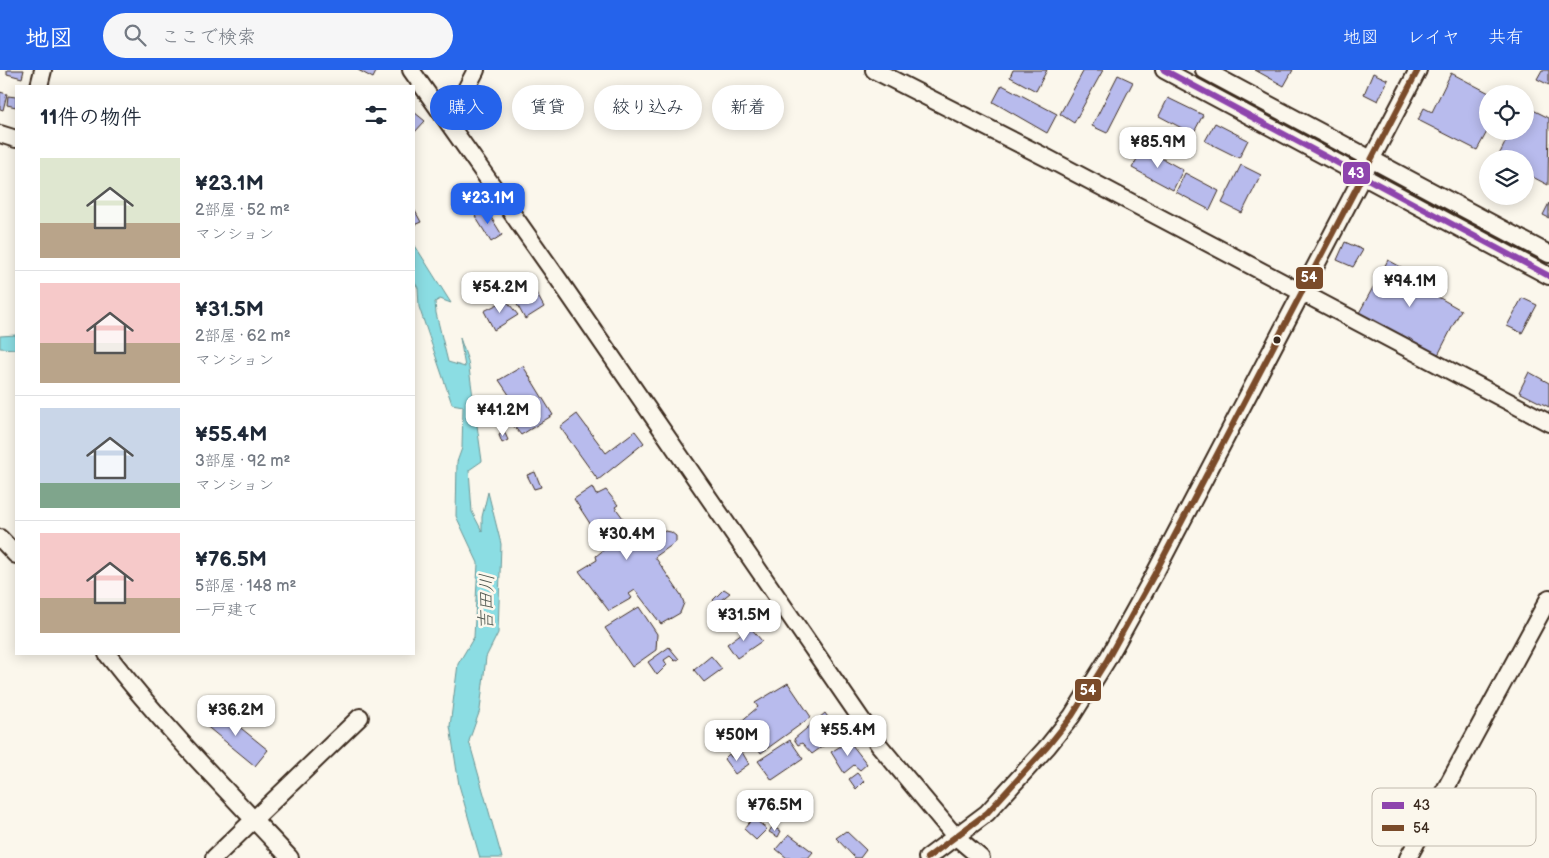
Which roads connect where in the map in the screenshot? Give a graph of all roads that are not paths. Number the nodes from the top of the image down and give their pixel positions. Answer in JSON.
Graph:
{"nodes":[{"id":1,"x":43,"y":70,"type":"edge"},
{"id":2,"x":411,"y":70,"type":"edge"},
{"id":3,"x":476,"y":70,"type":"edge"},
{"id":4,"x":874,"y":70,"type":"edge"},
{"id":5,"x":1164,"y":70,"type":"edge"},
{"id":6,"x":1204,"y":70,"type":"edge"},
{"id":7,"x":1418,"y":70,"type":"edge"},
{"id":8,"x":38,"y":85,"type":"edge"},
{"id":9,"x":468,"y":85,"type":"edge"},
{"id":10,"x":430,"y":96,"type":"edge"},
{"id":11,"x":455,"y":130,"type":"edge"},
{"id":12,"x":0,"y":134,"type":"edge"},
{"id":13,"x":15,"y":139,"type":"edge"},
{"id":14,"x":1372,"y":160,"type":"junction"},
{"id":15,"x":1364,"y":177,"type":"junction"},
{"id":16,"x":1549,"y":254,"type":"edge"},
{"id":17,"x":1549,"y":276,"type":"edge"},
{"id":18,"x":1303,"y":292,"type":"junction"},
{"id":19,"x":1549,"y":424,"type":"edge"},
{"id":20,"x":0,"y":538,"type":"edge"},
{"id":21,"x":15,"y":553,"type":"edge"},
{"id":22,"x":1549,"y":598,"type":"edge"},
{"id":23,"x":107,"y":655,"type":"edge"},
{"id":24,"x":360,"y":717,"type":"dead end"},
{"id":25,"x":1446,"y":788,"type":"edge"},
{"id":26,"x":254,"y":820,"type":"junction"},
{"id":27,"x":955,"y":836,"type":"junction"},
{"id":28,"x":1415,"y":846,"type":"edge"},
{"id":29,"x":214,"y":858,"type":"edge"},
{"id":30,"x":290,"y":858,"type":"edge"},
{"id":31,"x":926,"y":858,"type":"edge"},
{"id":32,"x":981,"y":858,"type":"edge"},
{"id":33,"x":1408,"y":858,"type":"edge"}],
"edges":[{"from":1,"to":8,"type":"street"},
{"from":2,"to":10,"type":"street"},
{"from":3,"to":9,"type":"street"},
{"from":4,"to":18,"type":"street"},
{"from":5,"to":15,"type":"street"},
{"from":6,"to":14,"type":"street"},
{"from":7,"to":14,"type":"street"},
{"from":11,"to":27,"type":"street"},
{"from":12,"to":13,"type":"street"},
{"from":14,"to":15,"type":"street"},
{"from":14,"to":16,"type":"street"},
{"from":15,"to":17,"type":"street"},
{"from":15,"to":18,"type":"street"},
{"from":18,"to":19,"type":"street"},
{"from":18,"to":27,"type":"street"},
{"from":20,"to":21,"type":"street"},
{"from":22,"to":25,"type":"street"},
{"from":23,"to":26,"type":"street"},
{"from":24,"to":26,"type":"street"},
{"from":26,"to":29,"type":"street"},
{"from":26,"to":30,"type":"street"},
{"from":27,"to":31,"type":"street"},
{"from":27,"to":32,"type":"street"},
{"from":28,"to":33,"type":"street"}]}
